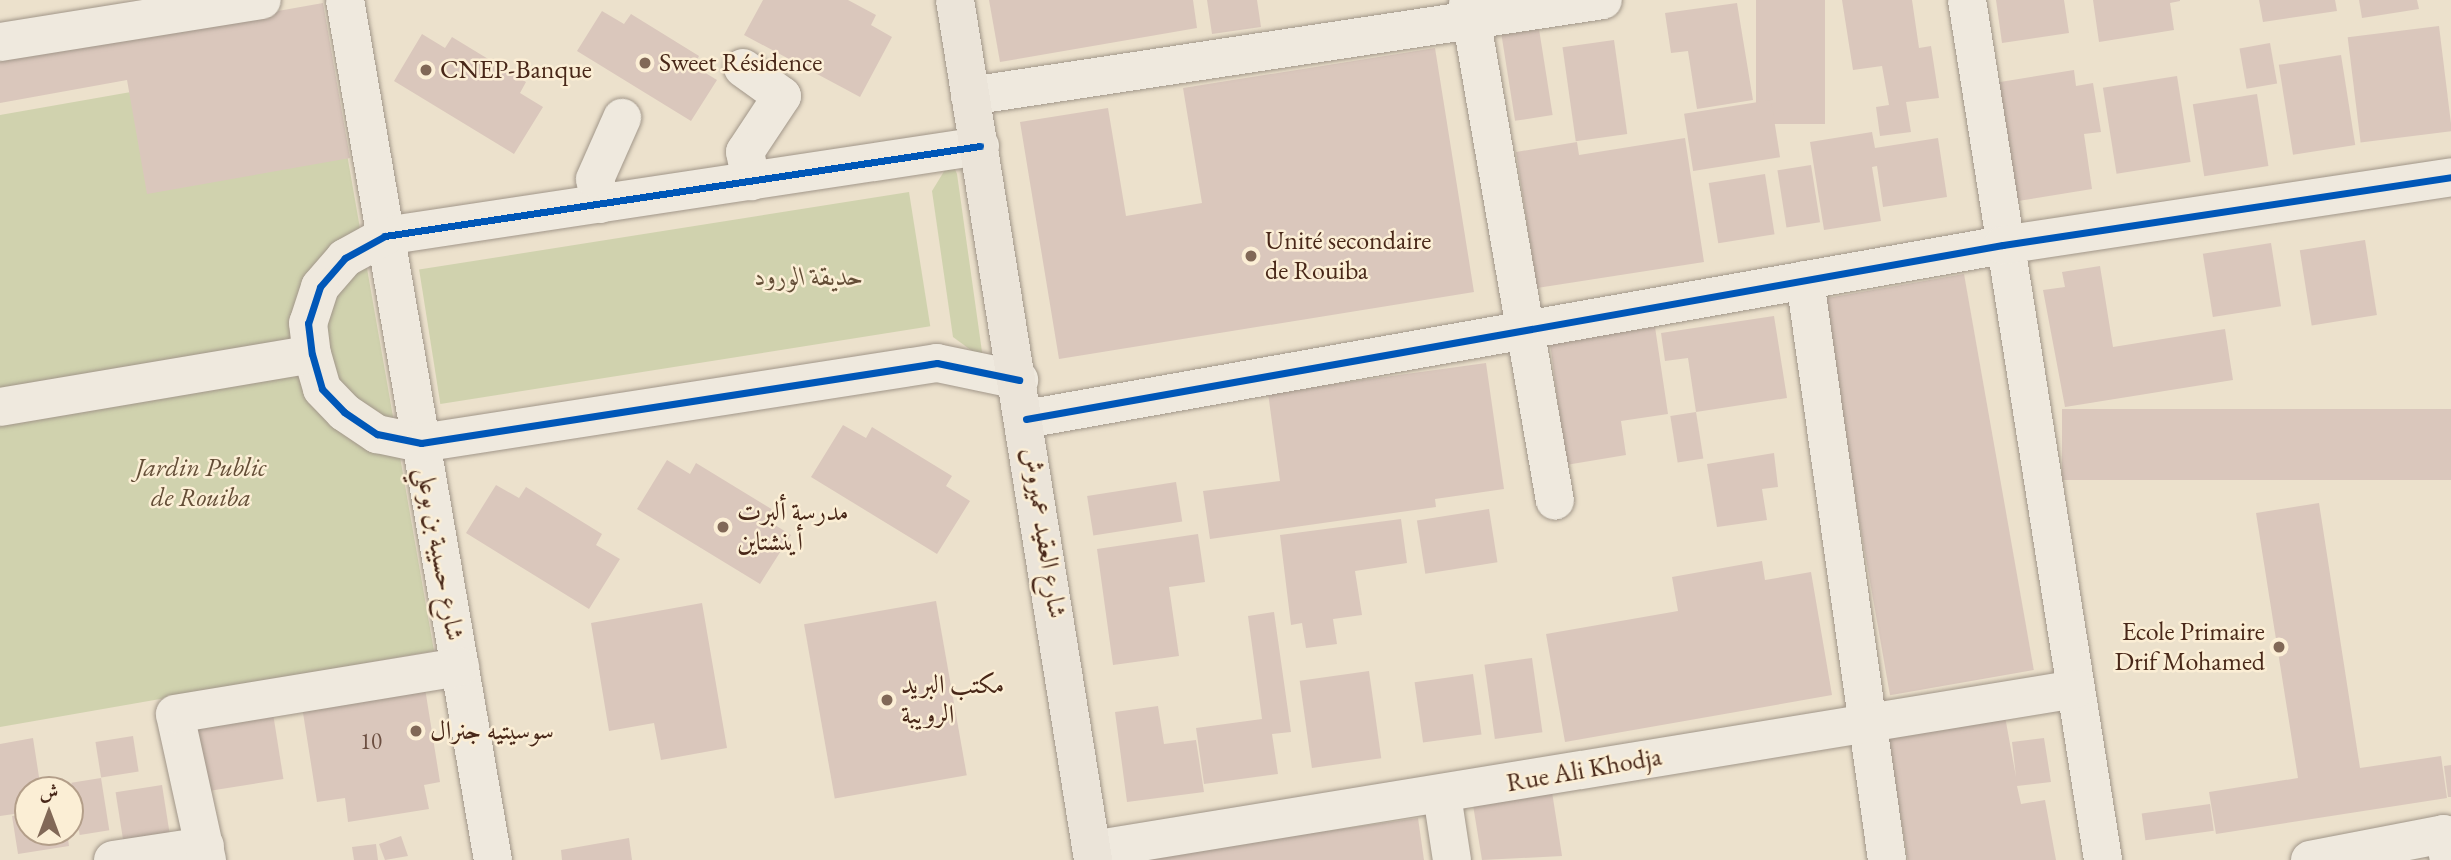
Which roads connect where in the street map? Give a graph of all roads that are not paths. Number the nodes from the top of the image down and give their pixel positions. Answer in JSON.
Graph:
{"nodes":[{"id":1,"x":262,"y":0,"type":"edge"},
{"id":2,"x":345,"y":0,"type":"edge"},
{"id":3,"x":955,"y":0,"type":"edge"},
{"id":4,"x":1603,"y":0,"type":"edge"},
{"id":5,"x":1968,"y":0,"type":"edge"},
{"id":6,"x":1470,"y":11,"type":"edge"},
{"id":7,"x":0,"y":43,"type":"edge"},
{"id":8,"x":743,"y":68,"type":"dead end"},
{"id":9,"x":970,"y":96,"type":"junction"},
{"id":10,"x":622,"y":118,"type":"dead end"},
{"id":11,"x":980,"y":146,"type":"junction"},
{"id":12,"x":2451,"y":177,"type":"edge"},
{"id":13,"x":751,"y":181,"type":"junction"},
{"id":14,"x":600,"y":204,"type":"junction"},
{"id":15,"x":385,"y":236,"type":"junction"},
{"id":16,"x":2003,"y":245,"type":"junction"},
{"id":17,"x":1805,"y":280,"type":"junction"},
{"id":18,"x":1524,"y":330,"type":"junction"},
{"id":19,"x":312,"y":354,"type":"junction"},
{"id":20,"x":1019,"y":380,"type":"junction"},
{"id":21,"x":0,"y":407,"type":"edge"},
{"id":22,"x":1026,"y":419,"type":"junction"},
{"id":23,"x":421,"y":443,"type":"junction"},
{"id":24,"x":1555,"y":501,"type":"dead end"},
{"id":25,"x":460,"y":667,"type":"junction"},
{"id":26,"x":2076,"y":689,"type":"junction"},
{"id":27,"x":1866,"y":722,"type":"junction"},
{"id":28,"x":1442,"y":795,"type":"junction"},
{"id":29,"x":206,"y":853,"type":"edge"},
{"id":30,"x":1093,"y":855,"type":"edge"},
{"id":31,"x":113,"y":860,"type":"edge"},
{"id":32,"x":493,"y":860,"type":"edge"},
{"id":33,"x":1452,"y":860,"type":"edge"},
{"id":34,"x":1886,"y":860,"type":"edge"},
{"id":35,"x":2103,"y":860,"type":"edge"},
{"id":36,"x":2310,"y":860,"type":"edge"},
{"id":37,"x":2449,"y":860,"type":"edge"}],
"edges":[{"from":1,"to":7,"type":"street"},
{"from":2,"to":15,"type":"street","name":"شارع حسيبة بن بوعلي"},
{"from":3,"to":9,"type":"main road","name":"شارع العقيد عميروش"},
{"from":4,"to":6,"type":"street"},
{"from":5,"to":16,"type":"street"},
{"from":6,"to":9,"type":"street"},
{"from":6,"to":18,"type":"street"},
{"from":8,"to":13,"type":"street"},
{"from":9,"to":11,"type":"main road","name":"شارع العقيد عميروش"},
{"from":10,"to":14,"type":"street"},
{"from":11,"to":13,"type":"street"},
{"from":11,"to":20,"type":"main road","name":"شارع العقيد عميروش"},
{"from":12,"to":16,"type":"street"},
{"from":13,"to":14,"type":"street"},
{"from":14,"to":15,"type":"street"},
{"from":15,"to":19,"type":"street"},
{"from":15,"to":23,"type":"street","name":"شارع حسيبة بن بوعلي"},
{"from":16,"to":17,"type":"street"},
{"from":16,"to":26,"type":"street"},
{"from":17,"to":18,"type":"street"},
{"from":17,"to":27,"type":"street"},
{"from":18,"to":22,"type":"street"},
{"from":18,"to":24,"type":"street"},
{"from":19,"to":21,"type":"street"},
{"from":19,"to":23,"type":"street"},
{"from":20,"to":22,"type":"main road","name":"شارع العقيد عميروش"},
{"from":20,"to":23,"type":"street"},
{"from":22,"to":30,"type":"main road","name":"شارع العقيد عميروش"},
{"from":23,"to":25,"type":"street","name":"شارع حسيبة بن بوعلي"},
{"from":25,"to":29,"type":"street"},
{"from":25,"to":32,"type":"street","name":"شارع حسيبة بن بوعلي"},
{"from":26,"to":27,"type":"street","name":"Rue Ali Khodja"},
{"from":26,"to":35,"type":"street"},
{"from":27,"to":28,"type":"street","name":"Rue Ali Khodja"},
{"from":27,"to":34,"type":"street"},
{"from":28,"to":30,"type":"street","name":"Rue Ali Khodja"},
{"from":28,"to":33,"type":"street"},
{"from":29,"to":31,"type":"street"},
{"from":36,"to":37,"type":"street"}]}
